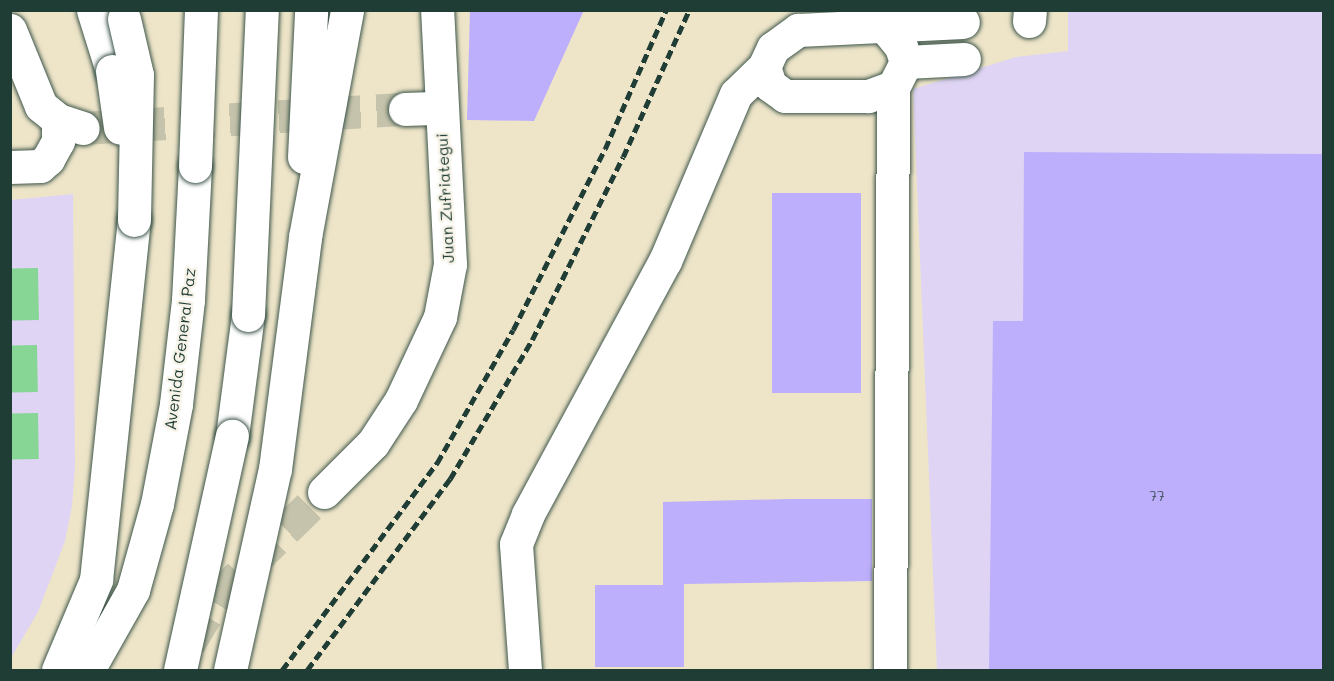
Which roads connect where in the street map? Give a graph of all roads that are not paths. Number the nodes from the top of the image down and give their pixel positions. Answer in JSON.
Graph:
{"nodes":[{"id":1,"x":93,"y":10,"type":"edge"},
{"id":2,"x":201,"y":10,"type":"edge"},
{"id":3,"x":262,"y":10,"type":"edge"},
{"id":4,"x":347,"y":10,"type":"edge"},
{"id":5,"x":437,"y":10,"type":"edge"},
{"id":6,"x":783,"y":10,"type":"edge"},
{"id":7,"x":311,"y":11,"type":"edge"},
{"id":8,"x":123,"y":15,"type":"edge"},
{"id":9,"x":963,"y":22,"type":"dead end"},
{"id":10,"x":885,"y":27,"type":"junction"},
{"id":11,"x":10,"y":30,"type":"edge"},
{"id":12,"x":768,"y":57,"type":"junction"},
{"id":13,"x":964,"y":59,"type":"dead end"},
{"id":14,"x":899,"y":74,"type":"junction"},
{"id":15,"x":440,"y":108,"type":"junction"},
{"id":16,"x":405,"y":109,"type":"tunnel mouth"},
{"id":17,"x":10,"y":167,"type":"edge"},
{"id":18,"x":134,"y":220,"type":"junction"},
{"id":19,"x":305,"y":237,"type":"junction"},
{"id":20,"x":324,"y":492,"type":"tunnel mouth"},
{"id":21,"x":58,"y":670,"type":"edge"},
{"id":22,"x":88,"y":670,"type":"edge"},
{"id":23,"x":180,"y":670,"type":"edge"},
{"id":24,"x":231,"y":670,"type":"edge"},
{"id":25,"x":525,"y":670,"type":"edge"},
{"id":26,"x":890,"y":670,"type":"edge"}],
"edges":[{"from":1,"to":18,"type":"main road","bridge":true},
{"from":2,"to":22,"type":"main road","name":"Avenida General Paz","bridge":true},
{"from":3,"to":23,"type":"main road","bridge":true},
{"from":4,"to":19,"type":"main road","bridge":true},
{"from":5,"to":15,"type":"main road","name":"Juan Zufriategui"},
{"from":6,"to":12,"type":"main road"},
{"from":7,"to":19,"type":"main road","bridge":true},
{"from":8,"to":18,"type":"main road","bridge":true},
{"from":9,"to":10,"type":"main road"},
{"from":10,"to":12,"type":"main road"},
{"from":10,"to":14,"type":"main road"},
{"from":11,"to":17,"type":"main road"},
{"from":12,"to":14,"type":"main road"},
{"from":12,"to":25,"type":"main road"},
{"from":13,"to":14,"type":"main road"},
{"from":14,"to":26,"type":"main road"},
{"from":15,"to":16,"type":"main road"},
{"from":15,"to":20,"type":"main road","name":"Juan Zufriategui"},
{"from":18,"to":21,"type":"main road"},
{"from":19,"to":24,"type":"main road","bridge":true}]}
